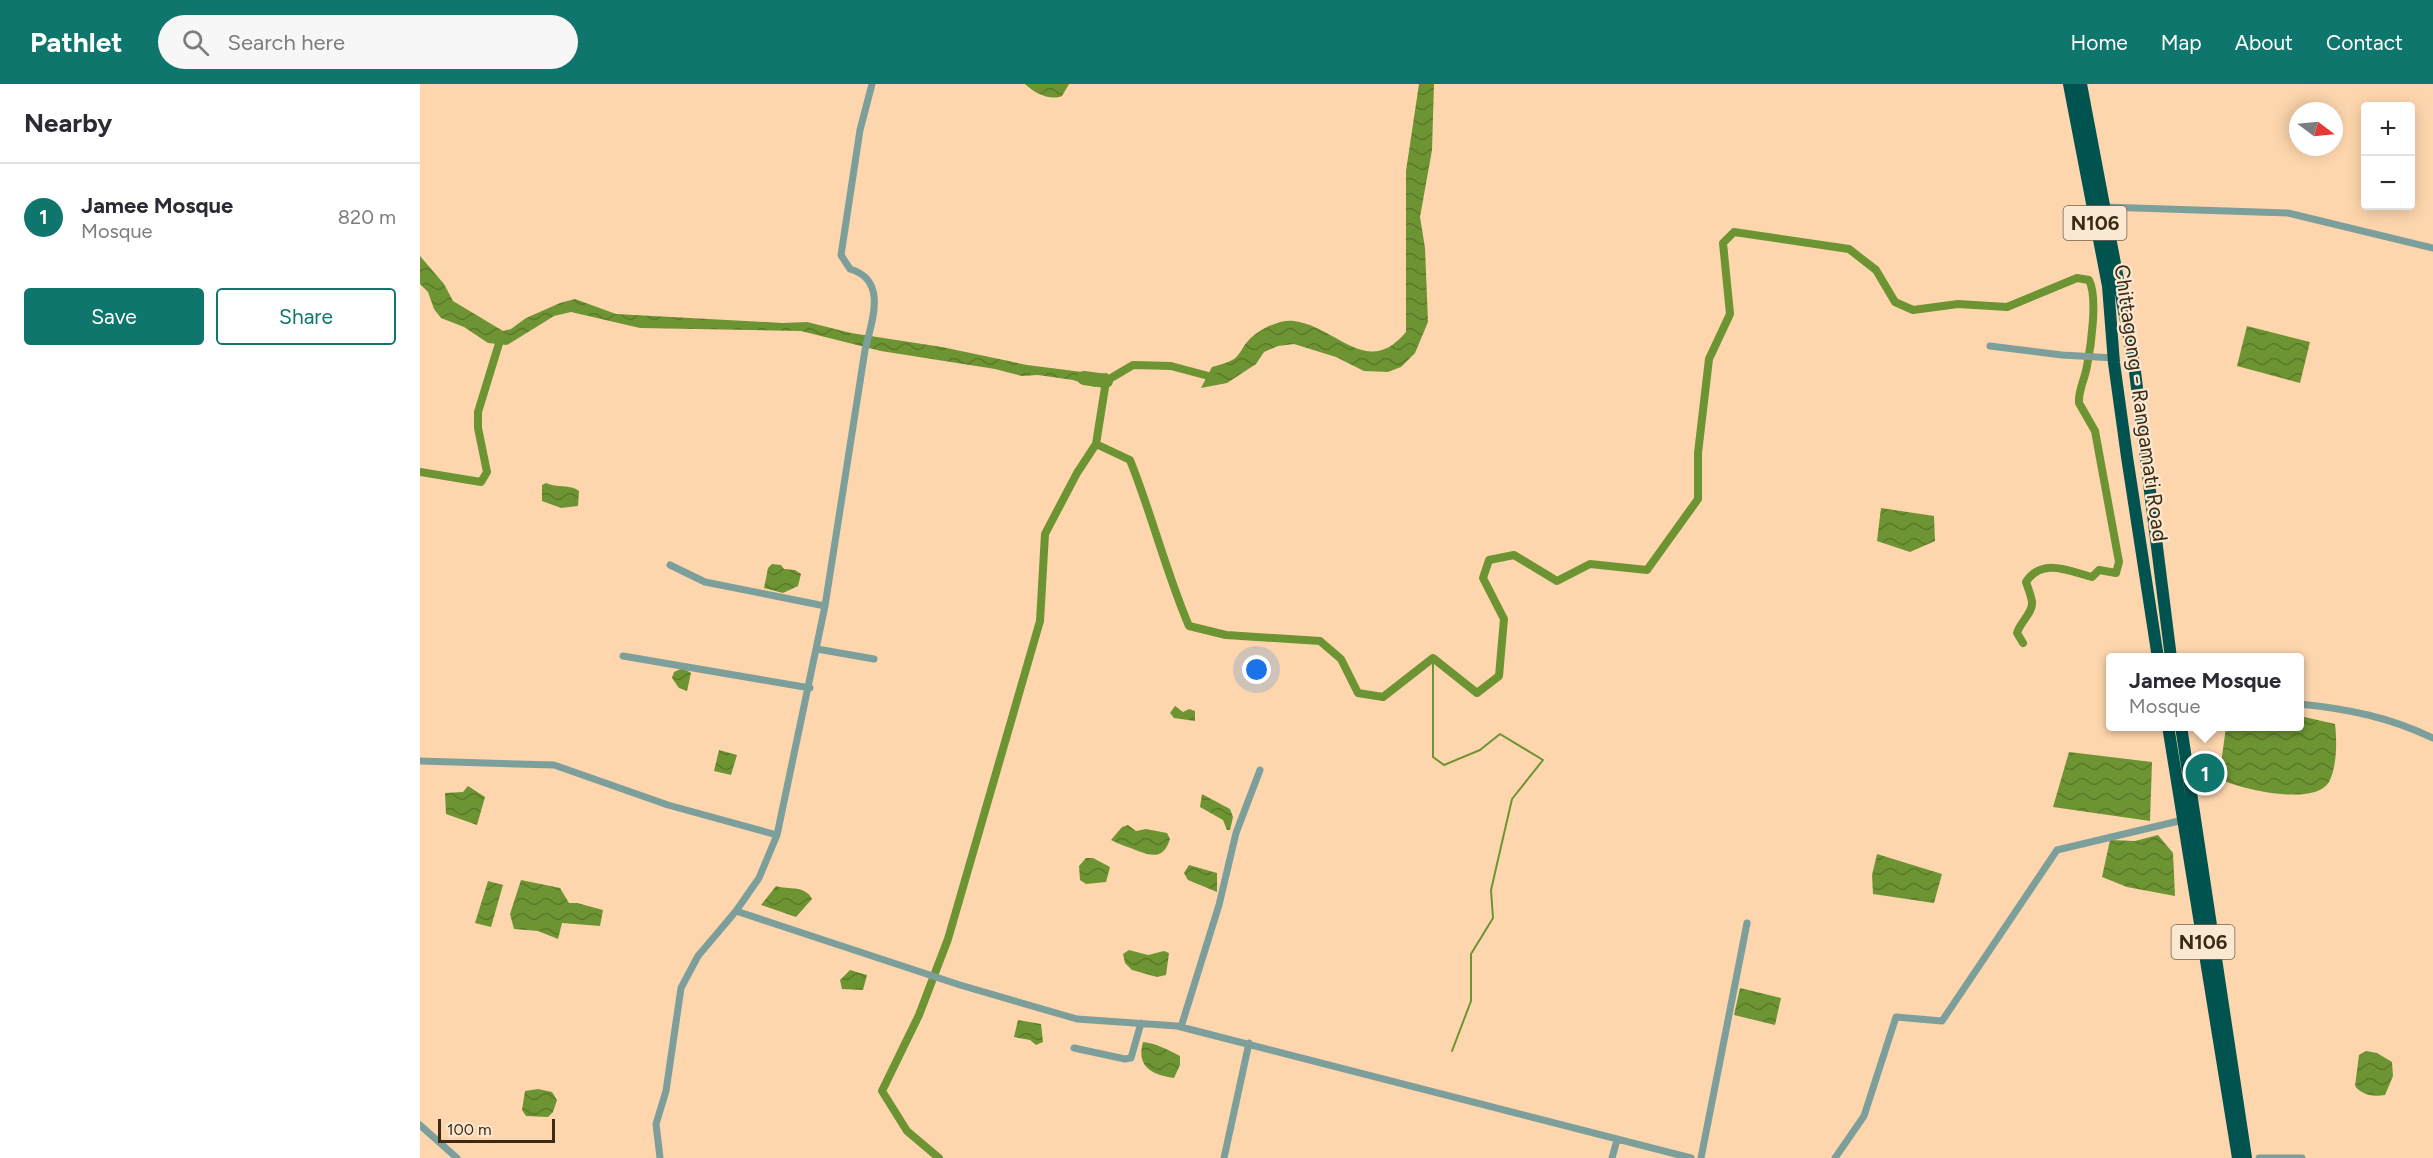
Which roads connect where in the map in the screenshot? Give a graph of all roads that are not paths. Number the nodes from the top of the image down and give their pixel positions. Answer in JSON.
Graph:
{"nodes":[{"id":1,"x":872,"y":84,"type":"edge"},
{"id":2,"x":2069,"y":84,"type":"edge"},
{"id":3,"x":2081,"y":84,"type":"edge"},
{"id":4,"x":2088,"y":152,"type":"junction"},
{"id":5,"x":2105,"y":207,"type":"junction"},
{"id":6,"x":2433,"y":248,"type":"edge"},
{"id":7,"x":1990,"y":346,"type":"dead end"},
{"id":8,"x":2114,"y":360,"type":"junction"},
{"id":9,"x":670,"y":565,"type":"dead end"},
{"id":10,"x":825,"y":606,"type":"junction"},
{"id":11,"x":818,"y":649,"type":"junction"},
{"id":12,"x":2157,"y":653,"type":"edge"},
{"id":13,"x":2170,"y":653,"type":"edge"},
{"id":14,"x":623,"y":656,"type":"dead end"},
{"id":15,"x":874,"y":659,"type":"dead end"},
{"id":16,"x":810,"y":688,"type":"junction"},
{"id":17,"x":2304,"y":704,"type":"edge"},
{"id":18,"x":2169,"y":731,"type":"edge"},
{"id":19,"x":2181,"y":731,"type":"edge"},
{"id":20,"x":2433,"y":738,"type":"edge"},
{"id":21,"x":420,"y":761,"type":"edge"},
{"id":22,"x":1260,"y":770,"type":"dead end"},
{"id":23,"x":2183,"y":820,"type":"junction"},
{"id":24,"x":2191,"y":834,"type":"junction"},
{"id":25,"x":777,"y":835,"type":"junction"},
{"id":26,"x":736,"y":911,"type":"junction"},
{"id":27,"x":1747,"y":923,"type":"dead end"},
{"id":28,"x":1141,"y":1023,"type":"junction"},
{"id":29,"x":1181,"y":1027,"type":"junction"},
{"id":30,"x":1249,"y":1043,"type":"junction"},
{"id":31,"x":1074,"y":1048,"type":"dead end"},
{"id":32,"x":420,"y":1125,"type":"edge"},
{"id":33,"x":1617,"y":1140,"type":"junction"},
{"id":34,"x":457,"y":1158,"type":"edge"},
{"id":35,"x":660,"y":1158,"type":"edge"},
{"id":36,"x":1224,"y":1158,"type":"edge"},
{"id":37,"x":1612,"y":1158,"type":"edge"},
{"id":38,"x":1691,"y":1158,"type":"edge"},
{"id":39,"x":1701,"y":1158,"type":"edge"},
{"id":40,"x":1835,"y":1158,"type":"edge"},
{"id":41,"x":2238,"y":1158,"type":"edge"},
{"id":42,"x":2246,"y":1158,"type":"edge"},
{"id":43,"x":2259,"y":1158,"type":"edge"},
{"id":44,"x":2302,"y":1158,"type":"edge"}],
"edges":[{"from":1,"to":10,"type":"street"},
{"from":2,"to":4,"type":"highway","name":"Chittagong - Rangamati Road","number":"N106"},
{"from":3,"to":4,"type":"highway"},
{"from":4,"to":5,"type":"highway"},
{"from":4,"to":8,"type":"highway","name":"Chittagong - Rangamati Road","number":"N106"},
{"from":5,"to":6,"type":"street"},
{"from":5,"to":13,"type":"highway"},
{"from":7,"to":8,"type":"street"},
{"from":8,"to":12,"type":"highway","name":"Chittagong - Rangamati Road","number":"N106"},
{"from":9,"to":10,"type":"street"},
{"from":10,"to":11,"type":"street"},
{"from":11,"to":15,"type":"street"},
{"from":11,"to":16,"type":"street"},
{"from":14,"to":16,"type":"street"},
{"from":16,"to":25,"type":"street"},
{"from":17,"to":20,"type":"street"},
{"from":18,"to":23,"type":"highway","number":"N106"},
{"from":19,"to":24,"type":"highway"},
{"from":21,"to":25,"type":"street"},
{"from":22,"to":29,"type":"street"},
{"from":23,"to":24,"type":"highway","number":"N106"},
{"from":23,"to":40,"type":"street"},
{"from":24,"to":41,"type":"highway","number":"N106"},
{"from":24,"to":42,"type":"highway"},
{"from":25,"to":26,"type":"street"},
{"from":26,"to":28,"type":"street"},
{"from":26,"to":35,"type":"street"},
{"from":27,"to":39,"type":"street"},
{"from":28,"to":29,"type":"street"},
{"from":28,"to":31,"type":"street"},
{"from":29,"to":30,"type":"street"},
{"from":30,"to":33,"type":"street"},
{"from":30,"to":36,"type":"street"},
{"from":32,"to":34,"type":"street"},
{"from":33,"to":37,"type":"street"},
{"from":33,"to":38,"type":"street"},
{"from":43,"to":44,"type":"street"}]}
